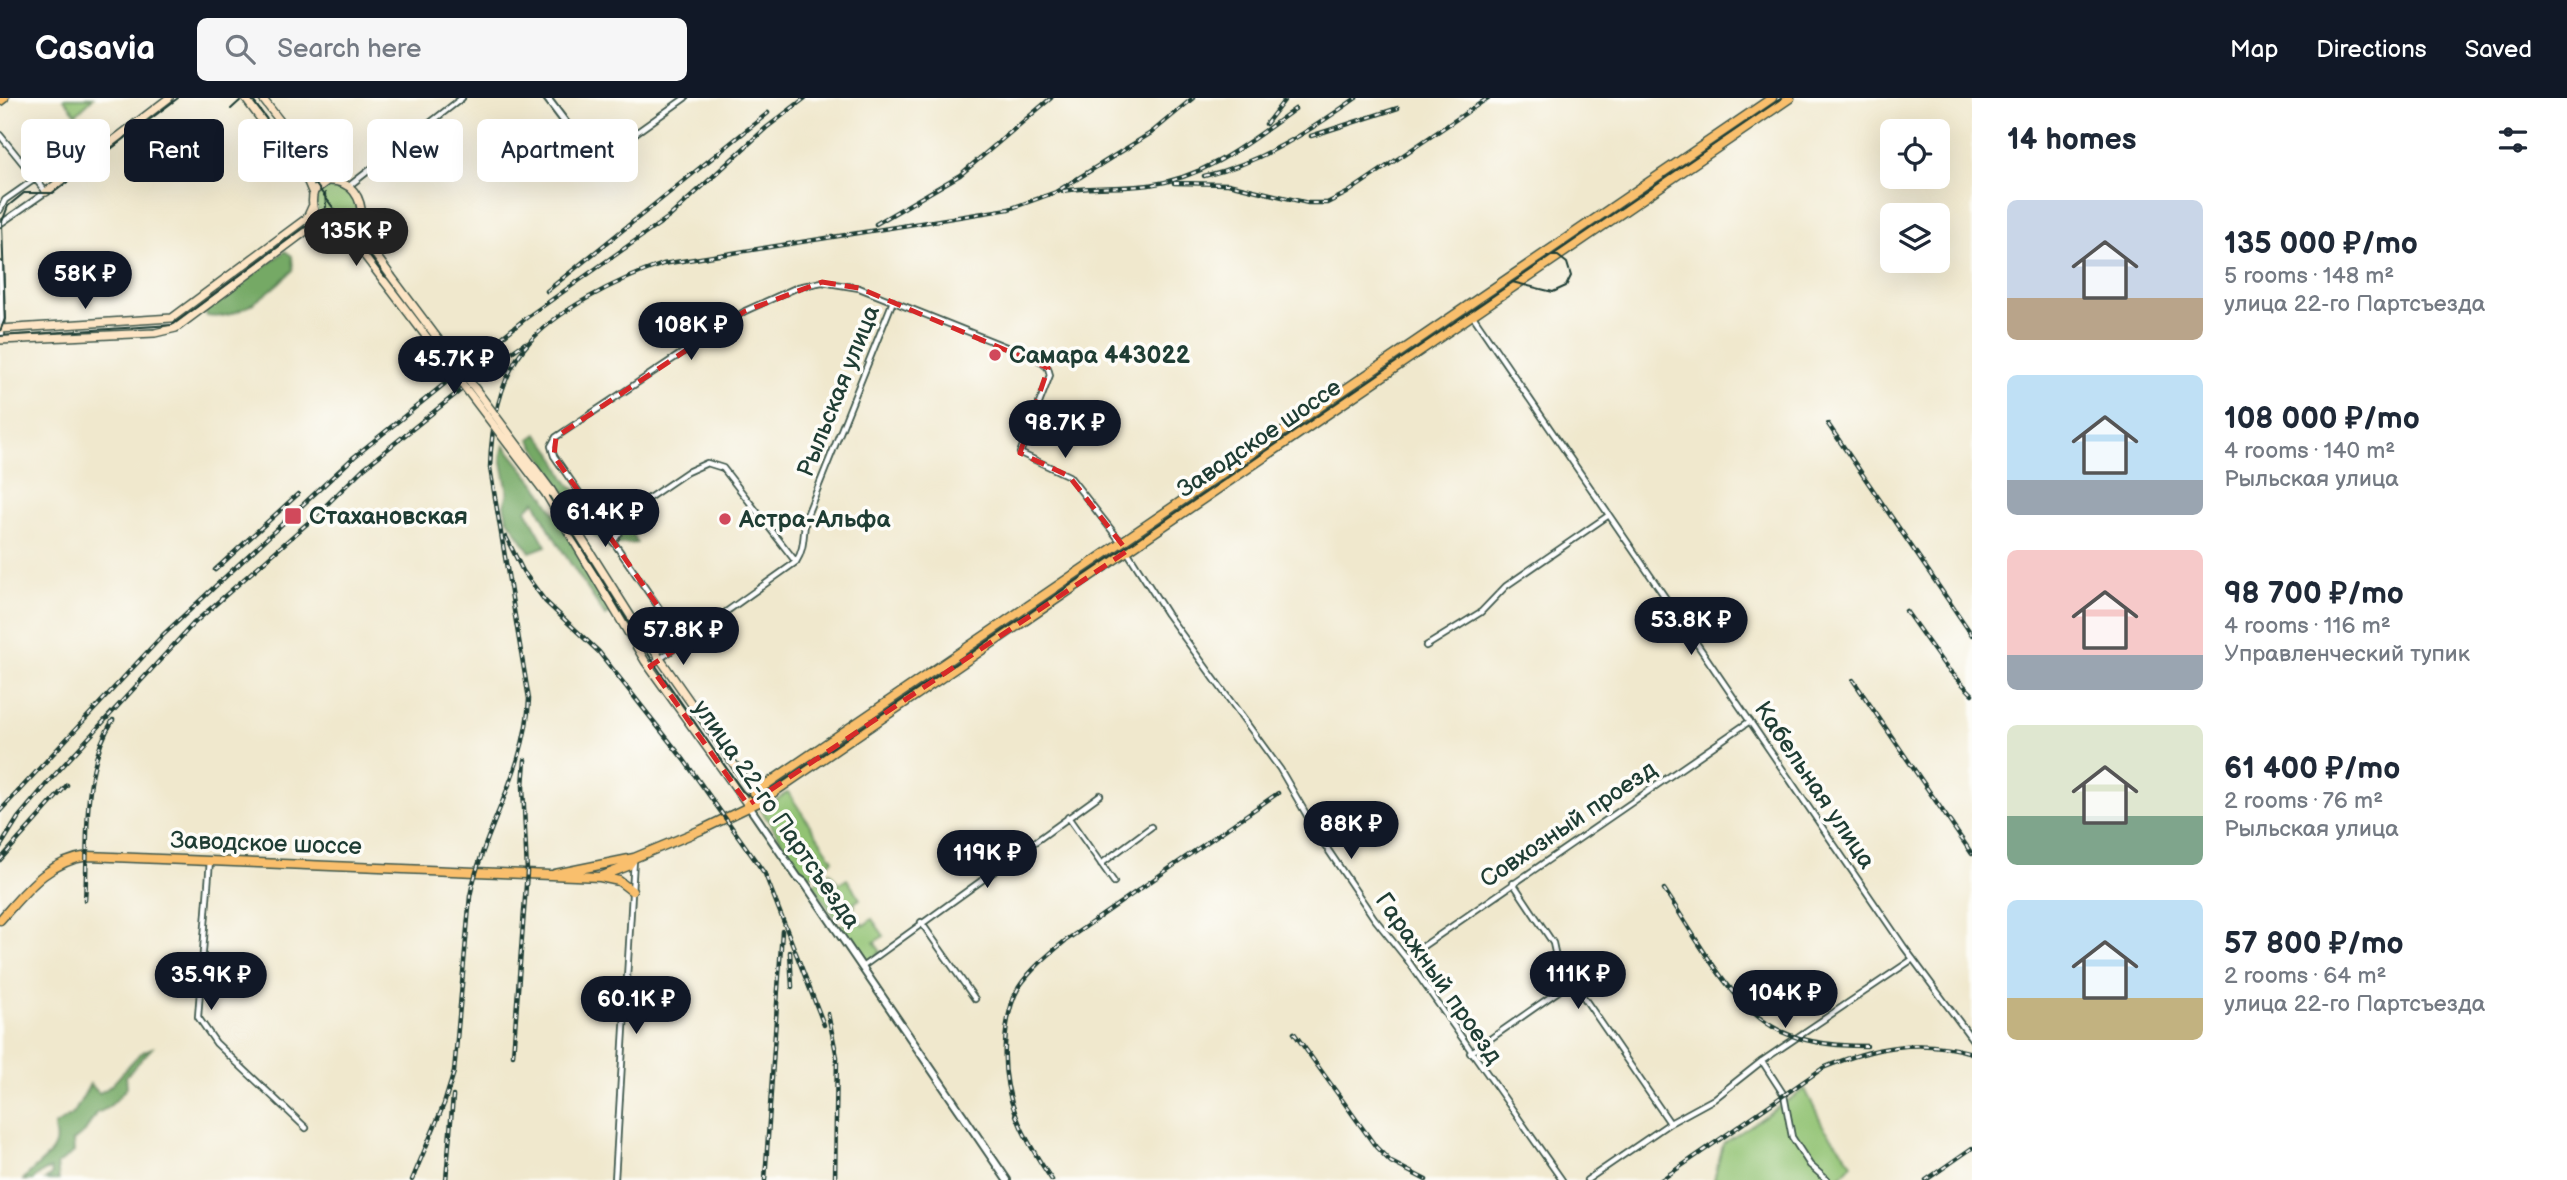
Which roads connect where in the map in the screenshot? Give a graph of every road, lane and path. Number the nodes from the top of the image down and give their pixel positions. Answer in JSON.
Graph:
{"nodes":[{"id":1,"x":4,"y":98,"type":"edge"},
{"id":2,"x":169,"y":98,"type":"edge"},
{"id":3,"x":246,"y":98,"type":"edge"},
{"id":4,"x":262,"y":98,"type":"edge"},
{"id":5,"x":462,"y":98,"type":"edge"},
{"id":6,"x":547,"y":98,"type":"edge"},
{"id":7,"x":685,"y":98,"type":"edge"},
{"id":8,"x":1772,"y":98,"type":"edge"},
{"id":9,"x":1790,"y":98,"type":"edge"},
{"id":10,"x":0,"y":101,"type":"edge"},
{"id":11,"x":278,"y":119,"type":"edge"},
{"id":12,"x":563,"y":119,"type":"edge"},
{"id":13,"x":638,"y":131,"type":"edge"},
{"id":14,"x":0,"y":135,"type":"edge"},
{"id":15,"x":21,"y":161,"type":"edge"},
{"id":16,"x":31,"y":182,"type":"edge"},
{"id":17,"x":38,"y":182,"type":"edge"},
{"id":18,"x":325,"y":182,"type":"edge"},
{"id":19,"x":331,"y":182,"type":"edge"},
{"id":20,"x":349,"y":186,"type":"junction"},
{"id":21,"x":46,"y":192,"type":"junction"},
{"id":22,"x":313,"y":195,"type":"junction"},
{"id":23,"x":312,"y":207,"type":"junction"},
{"id":24,"x":0,"y":210,"type":"edge"},
{"id":25,"x":1598,"y":223,"type":"junction"},
{"id":26,"x":0,"y":224,"type":"edge"},
{"id":27,"x":360,"y":225,"type":"junction"},
{"id":28,"x":323,"y":229,"type":"junction"},
{"id":29,"x":343,"y":235,"type":"junction"},
{"id":30,"x":0,"y":264,"type":"edge"},
{"id":31,"x":388,"y":279,"type":"junction"},
{"id":32,"x":893,"y":301,"type":"junction"},
{"id":33,"x":1466,"y":307,"type":"junction"},
{"id":34,"x":1472,"y":315,"type":"junction"},
{"id":35,"x":1,"y":329,"type":"edge"},
{"id":36,"x":1,"y":340,"type":"edge"},
{"id":37,"x":1050,"y":376,"type":"joint"},
{"id":38,"x":549,"y":492,"type":"junction"},
{"id":39,"x":1609,"y":515,"type":"junction"},
{"id":40,"x":613,"y":542,"type":"junction"},
{"id":41,"x":1125,"y":547,"type":"junction"},
{"id":42,"x":796,"y":562,"type":"junction"},
{"id":43,"x":684,"y":644,"type":"junction"},
{"id":44,"x":1426,"y":646,"type":"dead end"},
{"id":45,"x":661,"y":659,"type":"junction"},
{"id":46,"x":650,"y":666,"type":"junction"},
{"id":47,"x":934,"y":676,"type":"junction"},
{"id":48,"x":1750,"y":721,"type":"junction"},
{"id":49,"x":754,"y":793,"type":"junction"},
{"id":50,"x":1100,"y":795,"type":"dead end"},
{"id":51,"x":748,"y":805,"type":"junction"},
{"id":52,"x":1068,"y":817,"type":"junction"},
{"id":53,"x":1151,"y":827,"type":"dead end"},
{"id":54,"x":634,"y":858,"type":"junction"},
{"id":55,"x":210,"y":860,"type":"junction"},
{"id":56,"x":1101,"y":864,"type":"junction"},
{"id":57,"x":555,"y":874,"type":"junction"},
{"id":58,"x":600,"y":877,"type":"junction"},
{"id":59,"x":1114,"y":882,"type":"dead end"},
{"id":60,"x":1513,"y":883,"type":"junction"},
{"id":61,"x":632,"y":891,"type":"junction"},
{"id":62,"x":0,"y":920,"type":"edge"},
{"id":63,"x":921,"y":922,"type":"junction"},
{"id":64,"x":1406,"y":958,"type":"junction"},
{"id":65,"x":1913,"y":959,"type":"junction"},
{"id":66,"x":862,"y":967,"type":"junction"},
{"id":67,"x":1573,"y":981,"type":"junction"},
{"id":68,"x":975,"y":999,"type":"dead end"},
{"id":69,"x":1972,"y":1039,"type":"edge"},
{"id":70,"x":1470,"y":1053,"type":"junction"},
{"id":71,"x":1762,"y":1061,"type":"junction"},
{"id":72,"x":1670,"y":1123,"type":"junction"},
{"id":73,"x":306,"y":1128,"type":"dead end"},
{"id":74,"x":615,"y":1180,"type":"edge"},
{"id":75,"x":1007,"y":1180,"type":"edge"},
{"id":76,"x":1562,"y":1180,"type":"edge"},
{"id":77,"x":1587,"y":1180,"type":"edge"},
{"id":78,"x":1827,"y":1180,"type":"edge"}],
"edges":[{"from":1,"to":10,"type":"main road"},
{"from":2,"to":21,"type":"main road"},
{"from":3,"to":22,"type":"main road"},
{"from":4,"to":11,"type":"main road"},
{"from":5,"to":20,"type":"street"},
{"from":6,"to":12,"type":"street"},
{"from":7,"to":13,"type":"street"},
{"from":8,"to":25,"type":"main road","name":"Заводское шоссе"},
{"from":9,"to":25,"type":"main road","name":"Заводское шоссе"},
{"from":14,"to":15,"type":"street"},
{"from":16,"to":24,"type":"street"},
{"from":17,"to":21,"type":"street"},
{"from":18,"to":22,"type":"main road"},
{"from":19,"to":20,"type":"main road"},
{"from":20,"to":27,"type":"main road"},
{"from":21,"to":26,"type":"street"},
{"from":22,"to":23,"type":"main road"},
{"from":23,"to":28,"type":"main road"},
{"from":23,"to":35,"type":"main road"},
{"from":25,"to":33,"type":"main road","name":"Заводское шоссе"},
{"from":25,"to":34,"type":"main road","name":"Заводское шоссе"},
{"from":27,"to":29,"type":"main road"},
{"from":27,"to":31,"type":"main road","name":"улица 22-го Партсъезда"},
{"from":28,"to":29,"type":"main road"},
{"from":28,"to":36,"type":"main road"},
{"from":29,"to":31,"type":"main road","name":"улица 22-го Партсъезда"},
{"from":30,"to":35,"type":"street"},
{"from":31,"to":38,"type":"main road","name":"улица 22-го Партсъезда","bridge":true},
{"from":32,"to":37,"type":"street","name":"Рыльская улица"},
{"from":32,"to":40,"type":"street","name":"Рыльская улица"},
{"from":32,"to":42,"type":"street","name":"Рыльская улица"},
{"from":33,"to":34,"type":"street","name":"Кабельная улица"},
{"from":33,"to":41,"type":"main road","name":"Заводское шоссе"},
{"from":34,"to":39,"type":"street","name":"Кабельная улица"},
{"from":34,"to":41,"type":"main road","name":"Заводское шоссе"},
{"from":35,"to":36,"type":"street"},
{"from":37,"to":41,"type":"street","name":"Гаражный проезд"},
{"from":38,"to":45,"type":"main road","name":"улица 22-го Партсъезда"},
{"from":38,"to":46,"type":"main road","name":"улица 22-го Партсъезда"},
{"from":39,"to":44,"type":"street"},
{"from":39,"to":48,"type":"street","name":"Кабельная улица"},
{"from":40,"to":42,"type":"street"},
{"from":40,"to":43,"type":"street","name":"Рыльская улица"},
{"from":41,"to":47,"type":"main road","name":"Заводское шоссе"},
{"from":41,"to":64,"type":"street","name":"Гаражный проезд"},
{"from":42,"to":43,"type":"street"},
{"from":43,"to":45,"type":"street"},
{"from":45,"to":46,"type":"street"},
{"from":45,"to":49,"type":"main road","name":"улица 22-го Партсъезда"},
{"from":46,"to":51,"type":"main road","name":"улица 22-го Партсъезда"},
{"from":47,"to":49,"type":"main road","name":"Заводское шоссе"},
{"from":47,"to":51,"type":"main road","name":"Заводское шоссе"},
{"from":48,"to":60,"type":"street","name":"Совхозный проезд"},
{"from":48,"to":65,"type":"street","name":"Кабельная улица"},
{"from":49,"to":51,"type":"main road","name":"Заводское шоссе"},
{"from":50,"to":52,"type":"street"},
{"from":51,"to":54,"type":"main road","name":"Заводское шоссе"},
{"from":51,"to":66,"type":"street","name":"улица 22-го Партсъезда"},
{"from":52,"to":56,"type":"street"},
{"from":52,"to":63,"type":"street"},
{"from":53,"to":56,"type":"street"},
{"from":54,"to":57,"type":"main road","name":"Заводское шоссе"},
{"from":54,"to":58,"type":"main road","name":"Заводское шоссе"},
{"from":54,"to":61,"type":"street"},
{"from":55,"to":57,"type":"main road","name":"Заводское шоссе"},
{"from":55,"to":62,"type":"main road","name":"Заводское шоссе"},
{"from":55,"to":73,"type":"street"},
{"from":56,"to":59,"type":"street"},
{"from":57,"to":58,"type":"main road","name":"Заводское шоссе"},
{"from":58,"to":61,"type":"main road"},
{"from":60,"to":64,"type":"street","name":"Совхозный проезд"},
{"from":60,"to":67,"type":"street"},
{"from":61,"to":74,"type":"street"},
{"from":63,"to":66,"type":"street"},
{"from":63,"to":68,"type":"street"},
{"from":64,"to":70,"type":"street","name":"Гаражный проезд"},
{"from":65,"to":69,"type":"street","name":"Кабельная улица"},
{"from":65,"to":71,"type":"street"},
{"from":66,"to":75,"type":"street","name":"улица 22-го Партсъезда"},
{"from":67,"to":70,"type":"street"},
{"from":67,"to":72,"type":"street"},
{"from":70,"to":76,"type":"street","name":"Гаражный проезд"},
{"from":71,"to":72,"type":"street"},
{"from":71,"to":78,"type":"street"},
{"from":72,"to":77,"type":"street"}]}
